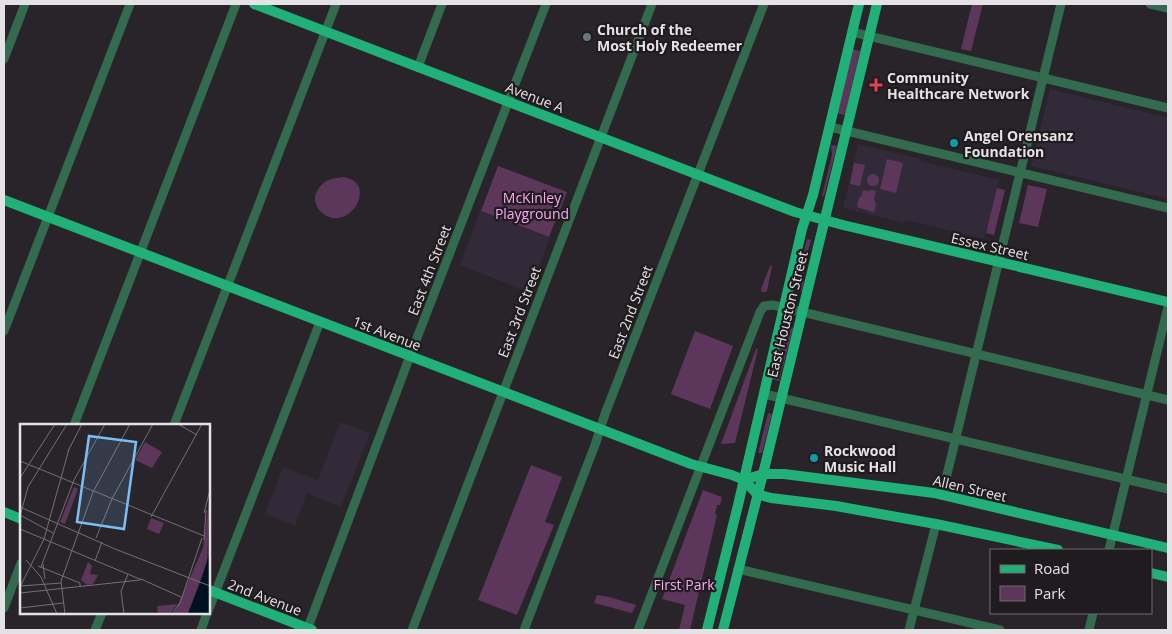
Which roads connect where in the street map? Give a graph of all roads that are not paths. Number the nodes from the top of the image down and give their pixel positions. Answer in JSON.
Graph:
{"nodes":[{"id":1,"x":25,"y":4,"type":"edge"},
{"id":2,"x":130,"y":4,"type":"edge"},
{"id":3,"x":236,"y":4,"type":"edge"},
{"id":4,"x":254,"y":4,"type":"edge"},
{"id":5,"x":336,"y":4,"type":"edge"},
{"id":6,"x":442,"y":4,"type":"edge"},
{"id":7,"x":546,"y":4,"type":"edge"},
{"id":8,"x":652,"y":4,"type":"edge"},
{"id":9,"x":764,"y":4,"type":"edge"},
{"id":10,"x":859,"y":4,"type":"edge"},
{"id":11,"x":877,"y":4,"type":"edge"},
{"id":12,"x":1061,"y":4,"type":"edge"},
{"id":13,"x":1150,"y":4,"type":"edge"},
{"id":14,"x":1168,"y":8,"type":"edge"},
{"id":15,"x":326,"y":31,"type":"junction"},
{"id":16,"x":852,"y":32,"type":"junction"},
{"id":17,"x":869,"y":37,"type":"junction"},
{"id":18,"x":4,"y":59,"type":"edge"},
{"id":19,"x":418,"y":67,"type":"junction"},
{"id":20,"x":1043,"y":78,"type":"junction"},
{"id":21,"x":508,"y":101,"type":"junction"},
{"id":22,"x":1168,"y":108,"type":"edge"},
{"id":23,"x":830,"y":127,"type":"junction"},
{"id":24,"x":847,"y":131,"type":"junction"},
{"id":25,"x":601,"y":137,"type":"junction"},
{"id":26,"x":1020,"y":173,"type":"junction"},
{"id":27,"x":698,"y":174,"type":"junction"},
{"id":28,"x":4,"y":200,"type":"edge"},
{"id":29,"x":1168,"y":208,"type":"edge"},
{"id":30,"x":806,"y":215,"type":"junction"},
{"id":31,"x":48,"y":217,"type":"junction"},
{"id":32,"x":824,"y":220,"type":"junction"},
{"id":33,"x":140,"y":253,"type":"junction"},
{"id":34,"x":998,"y":262,"type":"junction"},
{"id":35,"x":228,"y":286,"type":"junction"},
{"id":36,"x":1168,"y":302,"type":"edge"},
{"id":37,"x":1168,"y":307,"type":"edge"},
{"id":38,"x":784,"y":308,"type":"junction"},
{"id":39,"x":802,"y":313,"type":"junction"},
{"id":40,"x":320,"y":322,"type":"junction"},
{"id":41,"x":4,"y":331,"type":"edge"},
{"id":42,"x":976,"y":354,"type":"junction"},
{"id":43,"x":410,"y":356,"type":"junction"},
{"id":44,"x":503,"y":392,"type":"junction"},
{"id":45,"x":764,"y":394,"type":"junction"},
{"id":46,"x":1147,"y":394,"type":"junction"},
{"id":47,"x":781,"y":398,"type":"junction"},
{"id":48,"x":1168,"y":400,"type":"edge"},
{"id":49,"x":74,"y":424,"type":"edge"},
{"id":50,"x":174,"y":424,"type":"edge"},
{"id":51,"x":600,"y":429,"type":"junction"},
{"id":52,"x":955,"y":438,"type":"junction"},
{"id":53,"x":700,"y":467,"type":"junction"},
{"id":54,"x":763,"y":474,"type":"junction"},
{"id":55,"x":1126,"y":479,"type":"junction"},
{"id":56,"x":744,"y":480,"type":"junction"},
{"id":57,"x":1168,"y":489,"type":"edge"},
{"id":58,"x":757,"y":494,"type":"junction"},
{"id":59,"x":942,"y":495,"type":"junction"},
{"id":60,"x":4,"y":512,"type":"edge"},
{"id":61,"x":20,"y":519,"type":"edge"},
{"id":62,"x":936,"y":524,"type":"junction"},
{"id":63,"x":1112,"y":536,"type":"junction"},
{"id":64,"x":1168,"y":548,"type":"edge"},
{"id":65,"x":1053,"y":549,"type":"edge"},
{"id":66,"x":1109,"y":549,"type":"edge"},
{"id":67,"x":20,"y":566,"type":"edge"},
{"id":68,"x":738,"y":569,"type":"junction"},
{"id":69,"x":1152,"y":573,"type":"edge"},
{"id":70,"x":1168,"y":577,"type":"edge"},
{"id":71,"x":212,"y":591,"type":"edge"},
{"id":72,"x":4,"y":608,"type":"edge"},
{"id":73,"x":914,"y":610,"type":"junction"},
{"id":74,"x":102,"y":614,"type":"edge"},
{"id":75,"x":207,"y":614,"type":"edge"},
{"id":76,"x":1094,"y":614,"type":"edge"},
{"id":77,"x":95,"y":630,"type":"edge"},
{"id":78,"x":201,"y":630,"type":"edge"},
{"id":79,"x":309,"y":630,"type":"edge"},
{"id":80,"x":412,"y":630,"type":"edge"},
{"id":81,"x":524,"y":630,"type":"edge"},
{"id":82,"x":638,"y":630,"type":"edge"},
{"id":83,"x":707,"y":630,"type":"edge"},
{"id":84,"x":723,"y":630,"type":"edge"},
{"id":85,"x":909,"y":630,"type":"edge"},
{"id":86,"x":1000,"y":630,"type":"edge"},
{"id":87,"x":1089,"y":630,"type":"edge"}],
"edges":[{"from":1,"to":18,"type":"street"},
{"from":2,"to":31,"type":"street"},
{"from":3,"to":33,"type":"street"},
{"from":4,"to":15,"type":"main road","name":"Avenue A"},
{"from":5,"to":15,"type":"street"},
{"from":6,"to":19,"type":"street"},
{"from":7,"to":21,"type":"street","name":"East 4th Street"},
{"from":8,"to":25,"type":"street","name":"East 3rd Street"},
{"from":9,"to":27,"type":"street","name":"East 2nd Street"},
{"from":10,"to":16,"type":"main road","name":"East Houston Street"},
{"from":11,"to":17,"type":"main road","name":"East Houston Street"},
{"from":12,"to":20,"type":"street"},
{"from":13,"to":14,"type":"street"},
{"from":15,"to":19,"type":"main road","name":"Avenue A"},
{"from":15,"to":35,"type":"street"},
{"from":16,"to":17,"type":"street"},
{"from":16,"to":23,"type":"main road","name":"East Houston Street"},
{"from":17,"to":20,"type":"street"},
{"from":17,"to":24,"type":"main road","name":"East Houston Street"},
{"from":19,"to":21,"type":"main road","name":"Avenue A"},
{"from":20,"to":22,"type":"street"},
{"from":20,"to":26,"type":"street"},
{"from":21,"to":25,"type":"main road","name":"Avenue A"},
{"from":21,"to":43,"type":"street","name":"East 4th Street"},
{"from":23,"to":24,"type":"street"},
{"from":23,"to":30,"type":"main road","name":"East Houston Street"},
{"from":24,"to":26,"type":"street"},
{"from":24,"to":32,"type":"main road","name":"East Houston Street"},
{"from":25,"to":27,"type":"main road","name":"Avenue A"},
{"from":25,"to":44,"type":"street","name":"East 3rd Street"},
{"from":26,"to":29,"type":"street"},
{"from":26,"to":34,"type":"street"},
{"from":27,"to":30,"type":"main road","name":"Avenue A"},
{"from":27,"to":51,"type":"street","name":"East 2nd Street"},
{"from":28,"to":31,"type":"main road","name":"1st Avenue"},
{"from":30,"to":32,"type":"main road","name":"Essex Street"},
{"from":30,"to":38,"type":"main road","name":"East Houston Street"},
{"from":31,"to":33,"type":"main road","name":"1st Avenue"},
{"from":31,"to":41,"type":"street"},
{"from":32,"to":34,"type":"main road","name":"Essex Street"},
{"from":32,"to":39,"type":"main road","name":"East Houston Street"},
{"from":33,"to":35,"type":"main road","name":"1st Avenue"},
{"from":33,"to":49,"type":"street"},
{"from":34,"to":36,"type":"main road","name":"Essex Street"},
{"from":34,"to":42,"type":"street"},
{"from":35,"to":40,"type":"main road","name":"1st Avenue"},
{"from":35,"to":50,"type":"street"},
{"from":37,"to":46,"type":"street"},
{"from":38,"to":39,"type":"street"},
{"from":38,"to":45,"type":"main road","name":"East Houston Street"},
{"from":38,"to":53,"type":"street"},
{"from":39,"to":42,"type":"street"},
{"from":39,"to":47,"type":"main road","name":"East Houston Street"},
{"from":40,"to":43,"type":"main road","name":"1st Avenue"},
{"from":40,"to":71,"type":"street"},
{"from":42,"to":46,"type":"street"},
{"from":42,"to":52,"type":"street"},
{"from":43,"to":44,"type":"main road","name":"1st Avenue"},
{"from":43,"to":79,"type":"street","name":"East 4th Street"},
{"from":44,"to":51,"type":"main road","name":"1st Avenue"},
{"from":44,"to":80,"type":"street","name":"East 3rd Street"},
{"from":45,"to":47,"type":"street"},
{"from":45,"to":56,"type":"main road","name":"East Houston Street"},
{"from":46,"to":48,"type":"street"},
{"from":46,"to":55,"type":"street"},
{"from":47,"to":52,"type":"street"},
{"from":47,"to":54,"type":"main road","name":"East Houston Street"},
{"from":51,"to":53,"type":"main road","name":"1st Avenue"},
{"from":51,"to":81,"type":"street","name":"East 2nd Street"},
{"from":52,"to":55,"type":"street"},
{"from":52,"to":59,"type":"street"},
{"from":53,"to":56,"type":"main road","name":"1st Avenue"},
{"from":53,"to":82,"type":"street"},
{"from":54,"to":56,"type":"main road"},
{"from":54,"to":58,"type":"main road","name":"East Houston Street"},
{"from":54,"to":59,"type":"main road","name":"Allen Street"},
{"from":55,"to":57,"type":"street"},
{"from":55,"to":63,"type":"street"},
{"from":56,"to":58,"type":"main road"},
{"from":56,"to":83,"type":"main road","name":"East Houston Street"},
{"from":58,"to":62,"type":"main road"},
{"from":58,"to":68,"type":"main road","name":"East Houston Street"},
{"from":59,"to":63,"type":"main road","name":"Allen Street"},
{"from":60,"to":61,"type":"main road"},
{"from":62,"to":65,"type":"main road"},
{"from":62,"to":73,"type":"street"},
{"from":63,"to":64,"type":"main road","name":"Allen Street"},
{"from":63,"to":66,"type":"street"},
{"from":67,"to":72,"type":"street"},
{"from":68,"to":73,"type":"street"},
{"from":68,"to":84,"type":"main road","name":"East Houston Street"},
{"from":69,"to":70,"type":"main road"},
{"from":71,"to":79,"type":"main road","name":"2nd Avenue"},
{"from":73,"to":85,"type":"street"},
{"from":73,"to":86,"type":"street"},
{"from":74,"to":77,"type":"street"},
{"from":75,"to":78,"type":"street"},
{"from":76,"to":87,"type":"street"}]}
